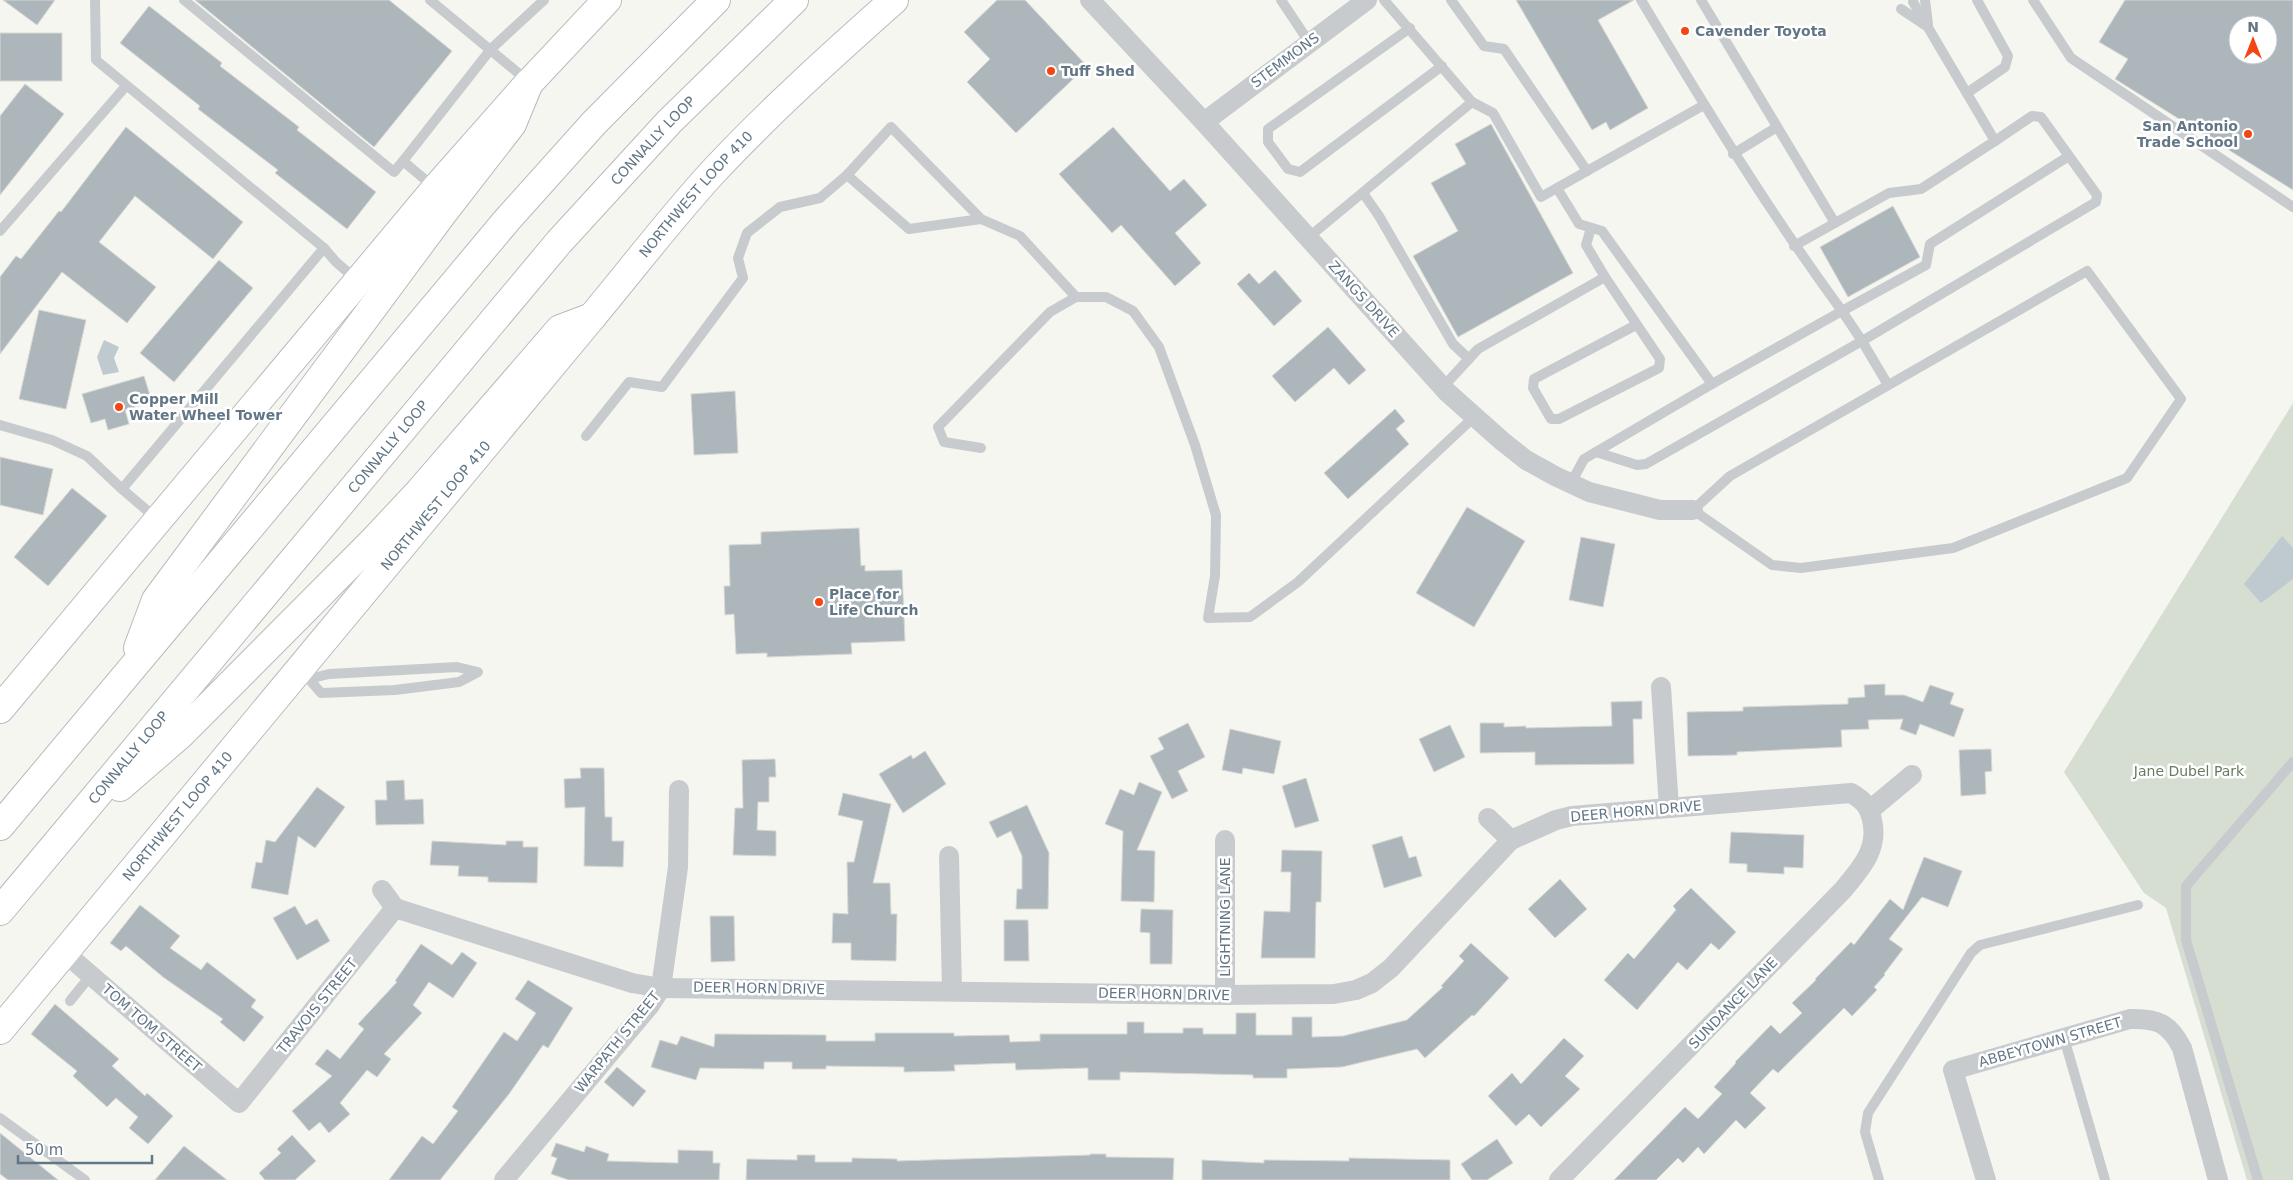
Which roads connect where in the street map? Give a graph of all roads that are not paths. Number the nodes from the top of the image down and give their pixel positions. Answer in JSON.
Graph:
{"nodes":[{"id":1,"x":94,"y":0,"type":"edge"},
{"id":2,"x":184,"y":0,"type":"edge"},
{"id":3,"x":430,"y":0,"type":"edge"},
{"id":4,"x":544,"y":0,"type":"edge"},
{"id":5,"x":607,"y":0,"type":"edge"},
{"id":6,"x":716,"y":0,"type":"edge"},
{"id":7,"x":794,"y":0,"type":"edge"},
{"id":8,"x":894,"y":0,"type":"edge"},
{"id":9,"x":1090,"y":0,"type":"edge"},
{"id":10,"x":1281,"y":0,"type":"edge"},
{"id":11,"x":1367,"y":0,"type":"edge"},
{"id":12,"x":1384,"y":0,"type":"edge"},
{"id":13,"x":1452,"y":0,"type":"edge"},
{"id":14,"x":1640,"y":0,"type":"edge"},
{"id":15,"x":1701,"y":0,"type":"edge"},
{"id":16,"x":1926,"y":0,"type":"edge"},
{"id":17,"x":1977,"y":0,"type":"edge"},
{"id":18,"x":2033,"y":0,"type":"edge"},
{"id":19,"x":1913,"y":2,"type":"dead end"},
{"id":20,"x":1901,"y":9,"type":"dead end"},
{"id":21,"x":1928,"y":26,"type":"junction"},
{"id":22,"x":1410,"y":28,"type":"junction"},
{"id":23,"x":1309,"y":42,"type":"junction"},
{"id":24,"x":491,"y":49,"type":"junction"},
{"id":25,"x":1442,"y":66,"type":"junction"},
{"id":26,"x":529,"y":83,"type":"junction"},
{"id":27,"x":126,"y":86,"type":"junction"},
{"id":28,"x":1967,"y":93,"type":"junction"},
{"id":29,"x":1472,"y":102,"type":"junction"},
{"id":30,"x":1704,"y":105,"type":"junction"},
{"id":31,"x":1204,"y":122,"type":"junction"},
{"id":32,"x":1777,"y":127,"type":"junction"},
{"id":33,"x":1995,"y":141,"type":"junction"},
{"id":34,"x":1733,"y":154,"type":"junction"},
{"id":35,"x":2069,"y":156,"type":"junction"},
{"id":36,"x":403,"y":161,"type":"junction"},
{"id":37,"x":1587,"y":171,"type":"junction"},
{"id":38,"x":848,"y":175,"type":"junction"},
{"id":39,"x":436,"y":188,"type":"junction"},
{"id":40,"x":1557,"y":188,"type":"junction"},
{"id":41,"x":1363,"y":192,"type":"junction"},
{"id":42,"x":2293,"y":207,"type":"edge"},
{"id":43,"x":981,"y":219,"type":"junction"},
{"id":44,"x":1835,"y":223,"type":"junction"},
{"id":45,"x":1591,"y":228,"type":"junction"},
{"id":46,"x":0,"y":232,"type":"edge"},
{"id":47,"x":1309,"y":237,"type":"junction"},
{"id":48,"x":1794,"y":246,"type":"junction"},
{"id":49,"x":324,"y":248,"type":"junction"},
{"id":50,"x":1605,"y":277,"type":"junction"},
{"id":51,"x":358,"y":281,"type":"junction"},
{"id":52,"x":1076,"y":297,"type":"junction"},
{"id":53,"x":1842,"y":311,"type":"junction"},
{"id":54,"x":592,"y":317,"type":"junction"},
{"id":55,"x":1636,"y":325,"type":"junction"},
{"id":56,"x":1862,"y":341,"type":"junction"},
{"id":57,"x":1469,"y":359,"type":"junction"},
{"id":58,"x":1712,"y":384,"type":"junction"},
{"id":59,"x":1888,"y":385,"type":"junction"},
{"id":60,"x":1443,"y":387,"type":"junction"},
{"id":61,"x":1474,"y":416,"type":"junction"},
{"id":62,"x":0,"y":425,"type":"edge"},
{"id":63,"x":586,"y":436,"type":"dead end"},
{"id":64,"x":981,"y":448,"type":"dead end"},
{"id":65,"x":1596,"y":452,"type":"junction"},
{"id":66,"x":1571,"y":483,"type":"junction"},
{"id":67,"x":122,"y":489,"type":"junction"},
{"id":68,"x":1693,"y":510,"type":"junction"},
{"id":69,"x":158,"y":520,"type":"junction"},
{"id":70,"x":130,"y":668,"type":"junction"},
{"id":71,"x":304,"y":676,"type":"junction"},
{"id":72,"x":1661,"y":687,"type":"dead end"},
{"id":73,"x":0,"y":709,"type":"edge"},
{"id":74,"x":2293,"y":762,"type":"edge"},
{"id":75,"x":1912,"y":776,"type":"dead end"},
{"id":76,"x":679,"y":790,"type":"dead end"},
{"id":77,"x":1669,"y":808,"type":"junction"},
{"id":78,"x":1870,"y":810,"type":"junction"},
{"id":79,"x":1488,"y":818,"type":"dead end"},
{"id":80,"x":0,"y":826,"type":"edge"},
{"id":81,"x":1225,"y":840,"type":"dead end"},
{"id":82,"x":1511,"y":840,"type":"junction"},
{"id":83,"x":57,"y":842,"type":"junction"},
{"id":84,"x":949,"y":856,"type":"dead end"},
{"id":85,"x":382,"y":890,"type":"dead end"},
{"id":86,"x":2138,"y":905,"type":"dead end"},
{"id":87,"x":395,"y":908,"type":"junction"},
{"id":88,"x":0,"y":911,"type":"edge"},
{"id":89,"x":65,"y":952,"type":"junction"},
{"id":90,"x":91,"y":975,"type":"junction"},
{"id":91,"x":661,"y":988,"type":"junction"},
{"id":92,"x":952,"y":990,"type":"junction"},
{"id":93,"x":1225,"y":995,"type":"junction"},
{"id":94,"x":70,"y":1001,"type":"dead end"},
{"id":95,"x":0,"y":1030,"type":"edge"},
{"id":96,"x":2064,"y":1038,"type":"junction"},
{"id":97,"x":239,"y":1103,"type":"joint"},
{"id":98,"x":0,"y":1118,"type":"edge"},
{"id":99,"x":85,"y":1180,"type":"edge"},
{"id":100,"x":504,"y":1180,"type":"edge"},
{"id":101,"x":1559,"y":1180,"type":"edge"},
{"id":102,"x":1879,"y":1180,"type":"edge"},
{"id":103,"x":1986,"y":1180,"type":"edge"},
{"id":104,"x":2105,"y":1180,"type":"edge"},
{"id":105,"x":2218,"y":1180,"type":"edge"},
{"id":106,"x":2258,"y":1180,"type":"edge"}],
"edges":[{"from":1,"to":27,"type":"lane"},
{"from":2,"to":36,"type":"lane"},
{"from":3,"to":24,"type":"lane"},
{"from":4,"to":24,"type":"lane"},
{"from":5,"to":26,"type":"main road"},
{"from":6,"to":70,"type":"main road"},
{"from":7,"to":83,"type":"main road","name":"CONNALLY LOOP"},
{"from":8,"to":54,"type":"main road","name":"NORTHWEST LOOP 410"},
{"from":9,"to":31,"type":"street","name":"ZANGS DRIVE"},
{"from":10,"to":23,"type":"lane"},
{"from":11,"to":23,"type":"street","name":"STEMMONS"},
{"from":12,"to":22,"type":"lane"},
{"from":13,"to":37,"type":"lane"},
{"from":14,"to":30,"type":"lane"},
{"from":15,"to":32,"type":"lane"},
{"from":16,"to":21,"type":"lane"},
{"from":17,"to":28,"type":"lane"},
{"from":18,"to":42,"type":"lane"},
{"from":19,"to":21,"type":"lane"},
{"from":20,"to":21,"type":"lane"},
{"from":21,"to":28,"type":"lane"},
{"from":22,"to":25,"type":"lane"},
{"from":22,"to":25,"type":"lane"},
{"from":23,"to":31,"type":"street","name":"STEMMONS"},
{"from":24,"to":26,"type":"lane"},
{"from":24,"to":36,"type":"lane"},
{"from":25,"to":29,"type":"lane"},
{"from":26,"to":39,"type":"main road"},
{"from":26,"to":70,"type":"main road"},
{"from":27,"to":46,"type":"lane"},
{"from":27,"to":49,"type":"lane"},
{"from":28,"to":33,"type":"lane"},
{"from":29,"to":40,"type":"lane"},
{"from":29,"to":41,"type":"lane"},
{"from":30,"to":34,"type":"lane"},
{"from":30,"to":37,"type":"lane"},
{"from":31,"to":47,"type":"street","name":"ZANGS DRIVE"},
{"from":32,"to":34,"type":"lane"},
{"from":32,"to":44,"type":"lane"},
{"from":33,"to":35,"type":"lane"},
{"from":33,"to":44,"type":"lane"},
{"from":34,"to":48,"type":"lane"},
{"from":35,"to":53,"type":"lane"},
{"from":35,"to":56,"type":"lane"},
{"from":36,"to":39,"type":"lane"},
{"from":37,"to":40,"type":"lane"},
{"from":38,"to":43,"type":"lane"},
{"from":38,"to":43,"type":"lane"},
{"from":38,"to":63,"type":"lane"},
{"from":39,"to":51,"type":"main road"},
{"from":40,"to":45,"type":"lane"},
{"from":41,"to":47,"type":"lane"},
{"from":41,"to":57,"type":"lane"},
{"from":43,"to":52,"type":"lane"},
{"from":44,"to":48,"type":"lane"},
{"from":45,"to":50,"type":"lane"},
{"from":45,"to":58,"type":"lane"},
{"from":47,"to":60,"type":"street","name":"ZANGS DRIVE"},
{"from":48,"to":53,"type":"lane"},
{"from":49,"to":51,"type":"lane"},
{"from":49,"to":67,"type":"lane"},
{"from":50,"to":55,"type":"lane"},
{"from":50,"to":57,"type":"lane"},
{"from":51,"to":69,"type":"main road"},
{"from":52,"to":61,"type":"lane"},
{"from":52,"to":64,"type":"lane"},
{"from":53,"to":56,"type":"lane"},
{"from":53,"to":58,"type":"lane"},
{"from":54,"to":71,"type":"main road","name":"NORTHWEST LOOP 410"},
{"from":54,"to":83,"type":"main road"},
{"from":55,"to":55,"type":"lane"},
{"from":56,"to":59,"type":"lane"},
{"from":56,"to":65,"type":"lane"},
{"from":57,"to":60,"type":"lane"},
{"from":58,"to":65,"type":"lane"},
{"from":59,"to":68,"type":"lane"},
{"from":59,"to":68,"type":"lane"},
{"from":60,"to":61,"type":"street","name":"ZANGS DRIVE"},
{"from":61,"to":66,"type":"street","name":"ZANGS DRIVE"},
{"from":62,"to":67,"type":"lane"},
{"from":65,"to":66,"type":"lane"},
{"from":66,"to":68,"type":"street","name":"ZANGS DRIVE"},
{"from":67,"to":69,"type":"lane"},
{"from":69,"to":73,"type":"main road"},
{"from":70,"to":80,"type":"main road"},
{"from":71,"to":71,"type":"lane"},
{"from":71,"to":89,"type":"main road","name":"NORTHWEST LOOP 410"},
{"from":72,"to":77,"type":"street"},
{"from":74,"to":106,"type":"lane"},
{"from":75,"to":78,"type":"street"},
{"from":76,"to":91,"type":"street","name":"WARPATH STREET"},
{"from":77,"to":78,"type":"street","name":"DEER HORN DRIVE"},
{"from":77,"to":82,"type":"street","name":"DEER HORN DRIVE"},
{"from":78,"to":101,"type":"street","name":"SUNDANCE LANE"},
{"from":79,"to":82,"type":"street"},
{"from":81,"to":93,"type":"street","name":"LIGHTNING LANE"},
{"from":82,"to":93,"type":"street","name":"DEER HORN DRIVE"},
{"from":83,"to":88,"type":"main road","name":"CONNALLY LOOP"},
{"from":84,"to":92,"type":"street"},
{"from":85,"to":87,"type":"street"},
{"from":86,"to":102,"type":"lane"},
{"from":87,"to":91,"type":"street","name":"DEER HORN DRIVE"},
{"from":87,"to":97,"type":"street","name":"TRAVOIS STREET"},
{"from":89,"to":90,"type":"street","name":"TOM TOM STREET"},
{"from":89,"to":95,"type":"main road","name":"NORTHWEST LOOP 410"},
{"from":90,"to":94,"type":"lane"},
{"from":90,"to":97,"type":"street","name":"TOM TOM STREET"},
{"from":91,"to":92,"type":"street","name":"DEER HORN DRIVE"},
{"from":91,"to":100,"type":"street","name":"WARPATH STREET"},
{"from":92,"to":93,"type":"street","name":"DEER HORN DRIVE"},
{"from":96,"to":103,"type":"street","name":"ABBEYTOWN STREET"},
{"from":96,"to":104,"type":"lane"},
{"from":96,"to":105,"type":"street","name":"ABBEYTOWN STREET"},
{"from":98,"to":99,"type":"lane"}]}
